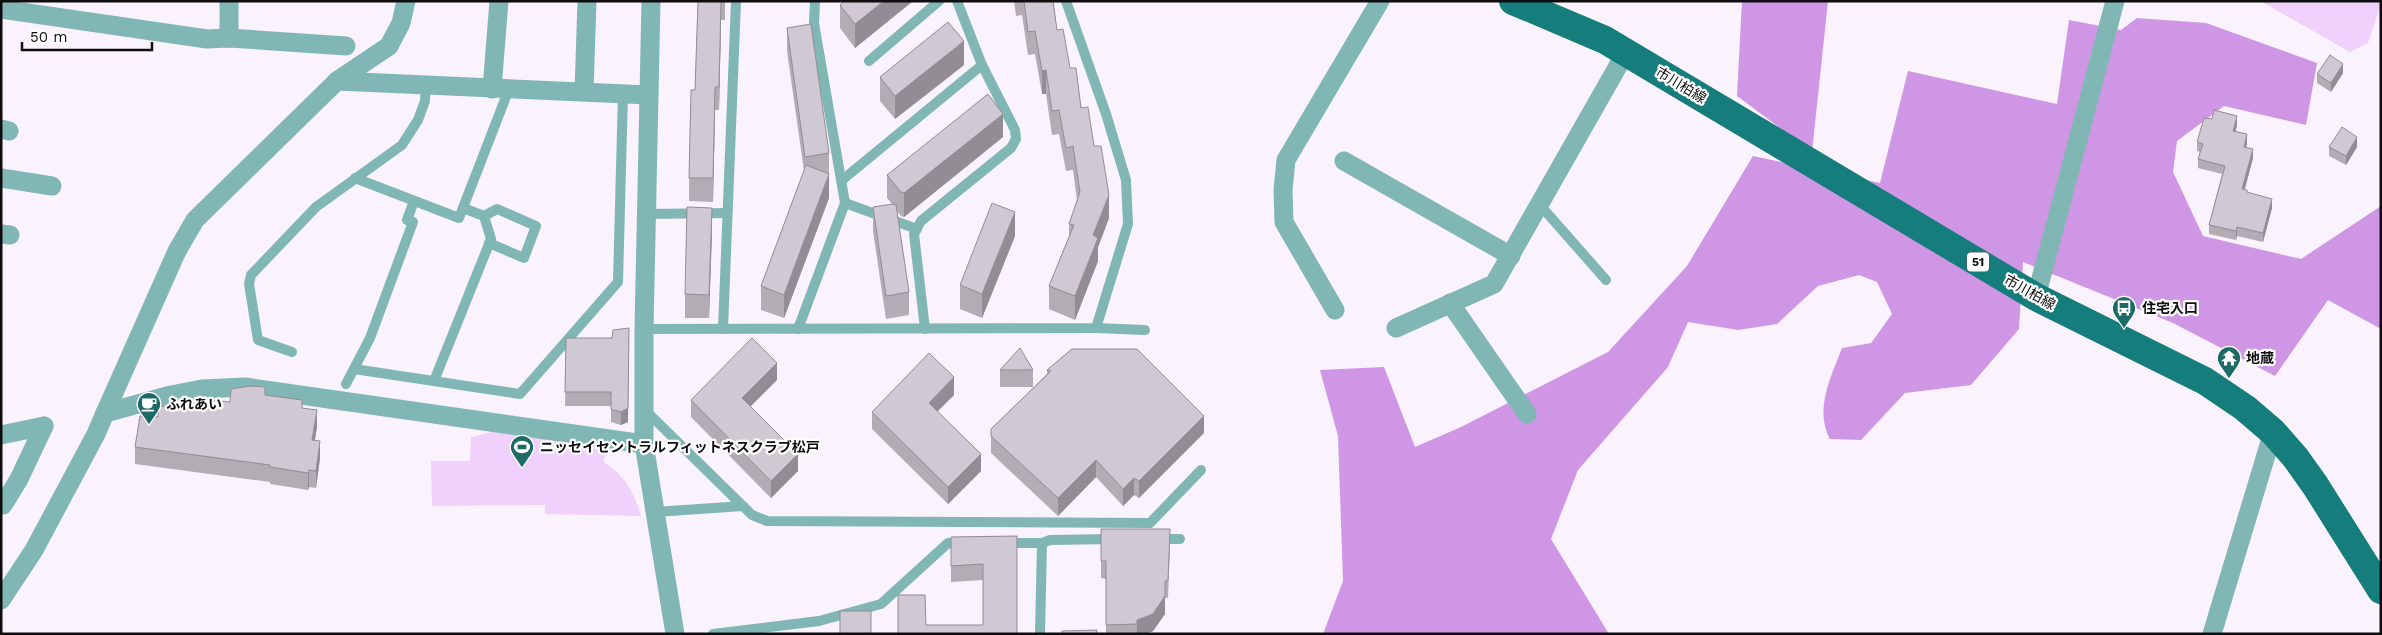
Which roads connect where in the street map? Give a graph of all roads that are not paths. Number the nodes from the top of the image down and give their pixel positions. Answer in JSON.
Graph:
{"nodes":[{"id":1,"x":229,"y":1,"type":"edge"},
{"id":2,"x":406,"y":1,"type":"edge"},
{"id":3,"x":499,"y":1,"type":"edge"},
{"id":4,"x":587,"y":1,"type":"edge"},
{"id":5,"x":651,"y":1,"type":"edge"},
{"id":6,"x":736,"y":1,"type":"edge"},
{"id":7,"x":815,"y":1,"type":"edge"},
{"id":8,"x":939,"y":1,"type":"edge"},
{"id":9,"x":957,"y":1,"type":"edge"},
{"id":10,"x":1066,"y":1,"type":"edge"},
{"id":11,"x":1380,"y":1,"type":"edge"},
{"id":12,"x":2116,"y":1,"type":"edge"},
{"id":13,"x":1525,"y":3,"type":"edge"},
{"id":14,"x":1,"y":9,"type":"edge"},
{"id":15,"x":228,"y":38,"type":"junction"},
{"id":16,"x":346,"y":46,"type":"dead end"},
{"id":17,"x":1626,"y":52,"type":"junction"},
{"id":18,"x":870,"y":61,"type":"dead end"},
{"id":19,"x":982,"y":65,"type":"junction"},
{"id":20,"x":337,"y":81,"type":"junction"},
{"id":21,"x":426,"y":85,"type":"junction"},
{"id":22,"x":501,"y":89,"type":"junction"},
{"id":23,"x":584,"y":90,"type":"junction"},
{"id":24,"x":623,"y":93,"type":"junction"},
{"id":25,"x":648,"y":95,"type":"junction"},
{"id":26,"x":1344,"y":162,"type":"dead end"},
{"id":27,"x":1,"y":178,"type":"edge"},
{"id":28,"x":355,"y":178,"type":"junction"},
{"id":29,"x":841,"y":181,"type":"junction"},
{"id":30,"x":52,"y":186,"type":"dead end"},
{"id":31,"x":414,"y":201,"type":"junction"},
{"id":32,"x":845,"y":203,"type":"junction"},
{"id":33,"x":1540,"y":205,"type":"junction"},
{"id":34,"x":463,"y":208,"type":"junction"},
{"id":35,"x":728,"y":213,"type":"junction"},
{"id":36,"x":646,"y":214,"type":"junction"},
{"id":37,"x":484,"y":216,"type":"junction"},
{"id":38,"x":917,"y":229,"type":"junction"},
{"id":39,"x":489,"y":243,"type":"junction"},
{"id":40,"x":1511,"y":256,"type":"junction"},
{"id":41,"x":1606,"y":280,"type":"dead end"},
{"id":42,"x":2036,"y":297,"type":"junction"},
{"id":43,"x":1450,"y":304,"type":"junction"},
{"id":44,"x":1335,"y":310,"type":"dead end"},
{"id":45,"x":1096,"y":328,"type":"junction"},
{"id":46,"x":1396,"y":328,"type":"dead end"},
{"id":47,"x":644,"y":329,"type":"junction"},
{"id":48,"x":723,"y":329,"type":"junction"},
{"id":49,"x":798,"y":329,"type":"junction"},
{"id":50,"x":924,"y":329,"type":"junction"},
{"id":51,"x":1145,"y":330,"type":"dead end"},
{"id":52,"x":292,"y":352,"type":"dead end"},
{"id":53,"x":354,"y":369,"type":"junction"},
{"id":54,"x":434,"y":381,"type":"junction"},
{"id":55,"x":346,"y":384,"type":"dead end"},
{"id":56,"x":644,"y":409,"type":"junction"},
{"id":57,"x":105,"y":413,"type":"junction"},
{"id":58,"x":1527,"y":414,"type":"dead end"},
{"id":59,"x":2273,"y":432,"type":"junction"},
{"id":60,"x":1,"y":435,"type":"edge"},
{"id":61,"x":644,"y":444,"type":"junction"},
{"id":62,"x":1201,"y":470,"type":"dead end"},
{"id":63,"x":1,"y":504,"type":"edge"},
{"id":64,"x":743,"y":506,"type":"junction"},
{"id":65,"x":655,"y":512,"type":"junction"},
{"id":66,"x":1180,"y":538,"type":"dead end"},
{"id":67,"x":1120,"y":539,"type":"edge"},
{"id":68,"x":1150,"y":539,"type":"edge"},
{"id":69,"x":976,"y":543,"type":"edge"},
{"id":70,"x":995,"y":543,"type":"edge"},
{"id":71,"x":1042,"y":543,"type":"junction"},
{"id":72,"x":2381,"y":590,"type":"edge"},
{"id":73,"x":1,"y":600,"type":"edge"},
{"id":74,"x":761,"y":628,"type":"junction"},
{"id":75,"x":675,"y":634,"type":"edge"},
{"id":76,"x":713,"y":634,"type":"edge"},
{"id":77,"x":771,"y":634,"type":"edge"},
{"id":78,"x":1040,"y":634,"type":"edge"},
{"id":79,"x":2212,"y":634,"type":"edge"}],
"edges":[{"from":1,"to":15,"type":"street"},
{"from":2,"to":20,"type":"street"},
{"from":3,"to":22,"type":"street"},
{"from":4,"to":23,"type":"street"},
{"from":5,"to":25,"type":"street"},
{"from":6,"to":35,"type":"lane"},
{"from":7,"to":29,"type":"lane"},
{"from":8,"to":18,"type":"lane"},
{"from":9,"to":19,"type":"lane"},
{"from":10,"to":45,"type":"lane"},
{"from":11,"to":44,"type":"street"},
{"from":12,"to":42,"type":"street"},
{"from":13,"to":17,"type":"main road","name":"市川柏線","number":"51"},
{"from":14,"to":15,"type":"street"},
{"from":15,"to":16,"type":"street"},
{"from":17,"to":33,"type":"street"},
{"from":17,"to":42,"type":"main road","name":"市川柏線","number":"51"},
{"from":19,"to":29,"type":"lane"},
{"from":19,"to":38,"type":"lane"},
{"from":20,"to":21,"type":"street"},
{"from":20,"to":57,"type":"street"},
{"from":21,"to":22,"type":"street"},
{"from":21,"to":28,"type":"lane"},
{"from":22,"to":23,"type":"street"},
{"from":22,"to":34,"type":"lane"},
{"from":23,"to":24,"type":"street"},
{"from":24,"to":25,"type":"street"},
{"from":24,"to":54,"type":"lane"},
{"from":25,"to":36,"type":"street"},
{"from":26,"to":40,"type":"street"},
{"from":27,"to":30,"type":"street"},
{"from":28,"to":31,"type":"lane"},
{"from":28,"to":52,"type":"lane"},
{"from":29,"to":32,"type":"lane"},
{"from":31,"to":34,"type":"lane"},
{"from":31,"to":53,"type":"lane"},
{"from":32,"to":38,"type":"lane"},
{"from":32,"to":49,"type":"lane"},
{"from":33,"to":40,"type":"street"},
{"from":33,"to":41,"type":"lane"},
{"from":34,"to":37,"type":"lane"},
{"from":35,"to":36,"type":"lane"},
{"from":35,"to":48,"type":"lane"},
{"from":36,"to":47,"type":"street"},
{"from":37,"to":39,"type":"lane"},
{"from":37,"to":39,"type":"lane"},
{"from":38,"to":50,"type":"lane"},
{"from":39,"to":54,"type":"lane"},
{"from":40,"to":43,"type":"street"},
{"from":42,"to":59,"type":"main road","name":"市川柏線","number":"51"},
{"from":43,"to":46,"type":"street"},
{"from":43,"to":58,"type":"street"},
{"from":45,"to":50,"type":"lane"},
{"from":45,"to":51,"type":"lane"},
{"from":47,"to":48,"type":"lane"},
{"from":47,"to":56,"type":"street"},
{"from":48,"to":49,"type":"lane"},
{"from":49,"to":50,"type":"lane"},
{"from":53,"to":54,"type":"lane"},
{"from":53,"to":55,"type":"lane"},
{"from":56,"to":61,"type":"street"},
{"from":56,"to":64,"type":"lane"},
{"from":57,"to":61,"type":"street"},
{"from":57,"to":73,"type":"street"},
{"from":59,"to":72,"type":"main road","name":"市川柏線","number":"51"},
{"from":59,"to":79,"type":"street"},
{"from":60,"to":63,"type":"street"},
{"from":61,"to":65,"type":"street"},
{"from":62,"to":64,"type":"lane"},
{"from":64,"to":65,"type":"lane"},
{"from":65,"to":75,"type":"street"},
{"from":66,"to":68,"type":"lane"},
{"from":67,"to":71,"type":"lane"},
{"from":69,"to":74,"type":"lane"},
{"from":70,"to":71,"type":"lane"},
{"from":71,"to":78,"type":"lane"},
{"from":74,"to":76,"type":"lane"},
{"from":74,"to":77,"type":"lane"}]}
